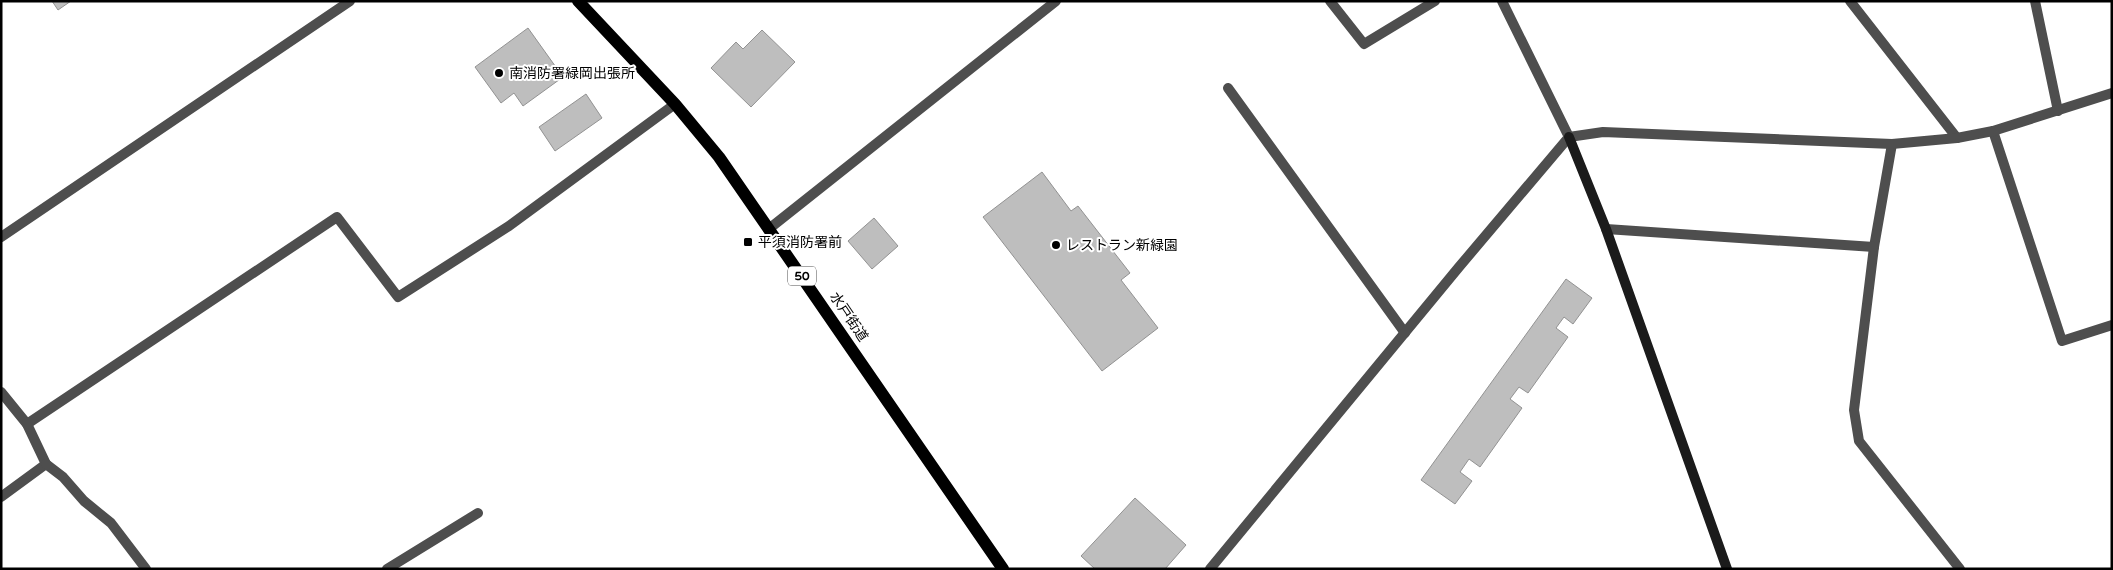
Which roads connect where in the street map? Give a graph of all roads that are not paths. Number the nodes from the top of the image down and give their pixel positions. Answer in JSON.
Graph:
{"nodes":[{"id":1,"x":350,"y":1,"type":"edge"},
{"id":2,"x":578,"y":1,"type":"edge"},
{"id":3,"x":1056,"y":1,"type":"edge"},
{"id":4,"x":1330,"y":1,"type":"edge"},
{"id":5,"x":1435,"y":1,"type":"edge"},
{"id":6,"x":1502,"y":1,"type":"edge"},
{"id":7,"x":1850,"y":1,"type":"edge"},
{"id":8,"x":2035,"y":1,"type":"edge"},
{"id":9,"x":1228,"y":88,"type":"dead end"},
{"id":10,"x":2112,"y":93,"type":"edge"},
{"id":11,"x":675,"y":104,"type":"junction"},
{"id":12,"x":2058,"y":111,"type":"junction"},
{"id":13,"x":1992,"y":131,"type":"junction"},
{"id":14,"x":1569,"y":137,"type":"junction"},
{"id":15,"x":1957,"y":138,"type":"junction"},
{"id":16,"x":1892,"y":144,"type":"junction"},
{"id":17,"x":770,"y":228,"type":"junction"},
{"id":18,"x":1606,"y":229,"type":"junction"},
{"id":19,"x":1,"y":237,"type":"edge"},
{"id":20,"x":1874,"y":247,"type":"junction"},
{"id":21,"x":2112,"y":325,"type":"edge"},
{"id":22,"x":1405,"y":333,"type":"junction"},
{"id":23,"x":1,"y":392,"type":"edge"},
{"id":24,"x":27,"y":424,"type":"junction"},
{"id":25,"x":46,"y":464,"type":"junction"},
{"id":26,"x":1,"y":497,"type":"edge"},
{"id":27,"x":478,"y":513,"type":"dead end"},
{"id":28,"x":146,"y":569,"type":"edge"},
{"id":29,"x":387,"y":569,"type":"edge"},
{"id":30,"x":1003,"y":569,"type":"edge"},
{"id":31,"x":1210,"y":569,"type":"edge"},
{"id":32,"x":1727,"y":569,"type":"edge"},
{"id":33,"x":1960,"y":569,"type":"edge"}],
"edges":[{"from":1,"to":19,"type":"street"},
{"from":2,"to":11,"type":"main road","name":"水戸街道","number":"50"},
{"from":3,"to":17,"type":"street"},
{"from":4,"to":5,"type":"street"},
{"from":6,"to":14,"type":"street"},
{"from":7,"to":15,"type":"street"},
{"from":8,"to":12,"type":"street"},
{"from":9,"to":22,"type":"street"},
{"from":10,"to":12,"type":"street"},
{"from":11,"to":17,"type":"main road","name":"水戸街道","number":"50"},
{"from":11,"to":24,"type":"street"},
{"from":12,"to":13,"type":"street"},
{"from":13,"to":15,"type":"street"},
{"from":13,"to":21,"type":"street"},
{"from":14,"to":16,"type":"street"},
{"from":14,"to":18,"type":"street"},
{"from":14,"to":22,"type":"street"},
{"from":15,"to":16,"type":"street"},
{"from":16,"to":20,"type":"street"},
{"from":17,"to":30,"type":"main road","name":"水戸街道","number":"50"},
{"from":18,"to":20,"type":"street"},
{"from":18,"to":32,"type":"street"},
{"from":20,"to":33,"type":"street"},
{"from":22,"to":31,"type":"street"},
{"from":23,"to":24,"type":"street"},
{"from":24,"to":25,"type":"street"},
{"from":25,"to":26,"type":"street"},
{"from":25,"to":28,"type":"street"},
{"from":27,"to":29,"type":"street"}]}
